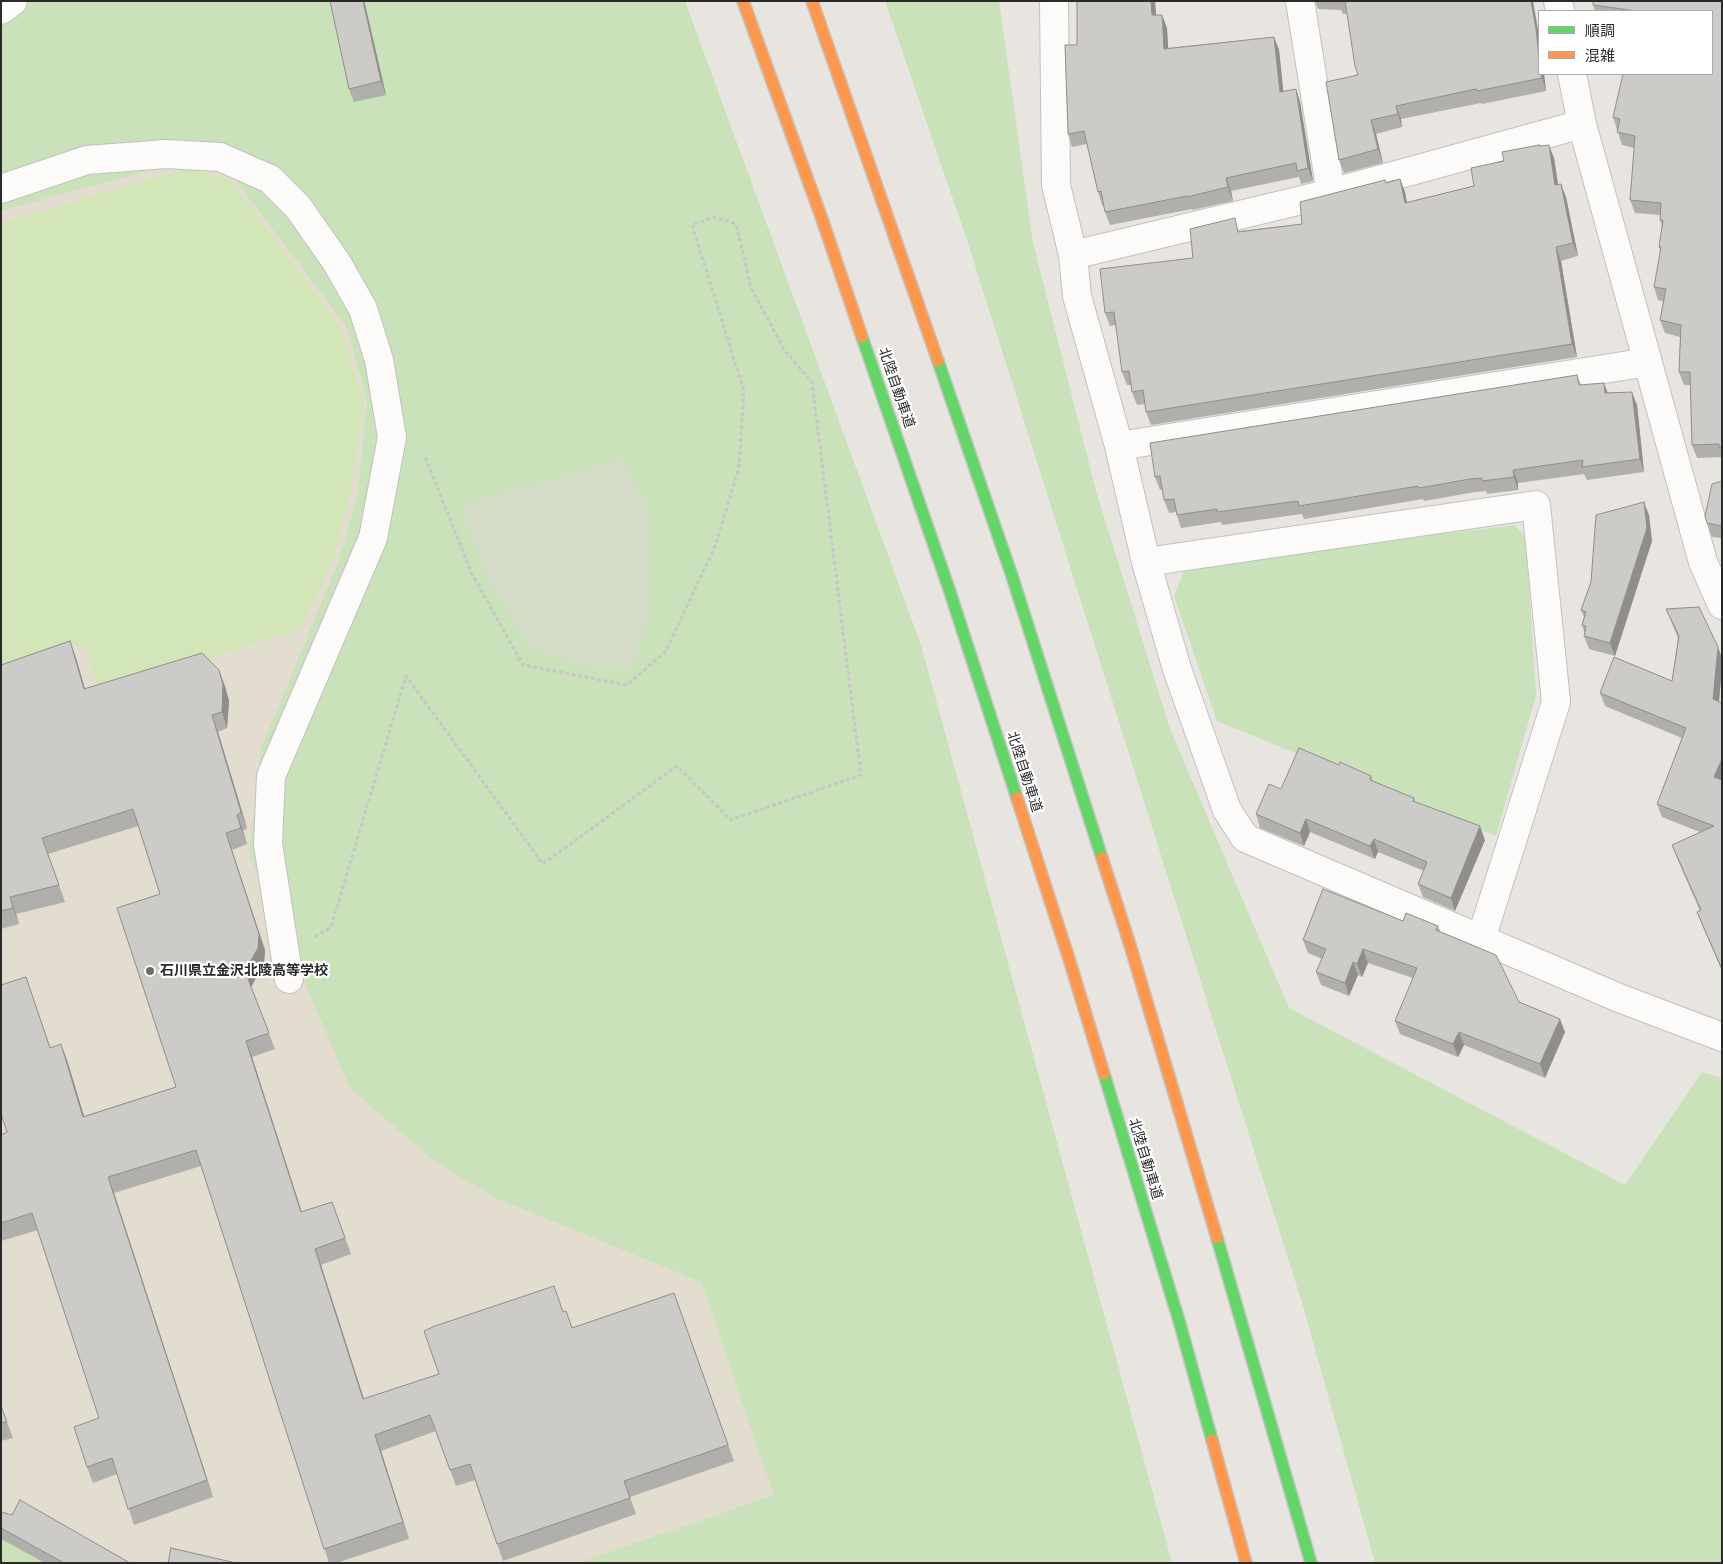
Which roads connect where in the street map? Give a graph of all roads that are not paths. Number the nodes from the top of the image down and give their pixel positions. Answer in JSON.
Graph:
{"nodes":[{"id":1,"x":13,"y":1,"type":"edge"},
{"id":2,"x":743,"y":1,"type":"edge"},
{"id":3,"x":812,"y":1,"type":"edge"},
{"id":4,"x":1054,"y":1,"type":"edge"},
{"id":5,"x":1300,"y":1,"type":"edge"},
{"id":6,"x":1,"y":10,"type":"edge"},
{"id":7,"x":1572,"y":75,"type":"edge"},
{"id":8,"x":1582,"y":124,"type":"junction"},
{"id":9,"x":1,"y":189,"type":"edge"},
{"id":10,"x":1331,"y":193,"type":"junction"},
{"id":11,"x":1074,"y":255,"type":"junction"},
{"id":12,"x":1648,"y":362,"type":"junction"},
{"id":13,"x":1118,"y":446,"type":"junction"},
{"id":14,"x":1146,"y":562,"type":"junction"},
{"id":15,"x":1712,"y":565,"type":"edge"},
{"id":16,"x":1722,"y":605,"type":"edge"},
{"id":17,"x":1481,"y":939,"type":"junction"},
{"id":18,"x":287,"y":967,"type":"road end"},
{"id":19,"x":1722,"y":1036,"type":"edge"},
{"id":20,"x":1246,"y":1563,"type":"edge"},
{"id":21,"x":1310,"y":1563,"type":"edge"}],
"edges":[{"from":1,"to":6,"type":"street"},
{"from":2,"to":20,"type":"highway","name":"北陸自動車道"},
{"from":3,"to":21,"type":"highway"},
{"from":4,"to":11,"type":"street"},
{"from":5,"to":10,"type":"street"},
{"from":7,"to":8,"type":"street"},
{"from":8,"to":10,"type":"street"},
{"from":8,"to":12,"type":"street"},
{"from":9,"to":18,"type":"street"},
{"from":10,"to":11,"type":"street"},
{"from":11,"to":13,"type":"street"},
{"from":12,"to":13,"type":"street"},
{"from":12,"to":15,"type":"street"},
{"from":13,"to":14,"type":"street"},
{"from":14,"to":17,"type":"street"},
{"from":14,"to":17,"type":"street"},
{"from":15,"to":16,"type":"street"},
{"from":17,"to":19,"type":"street"}]}
